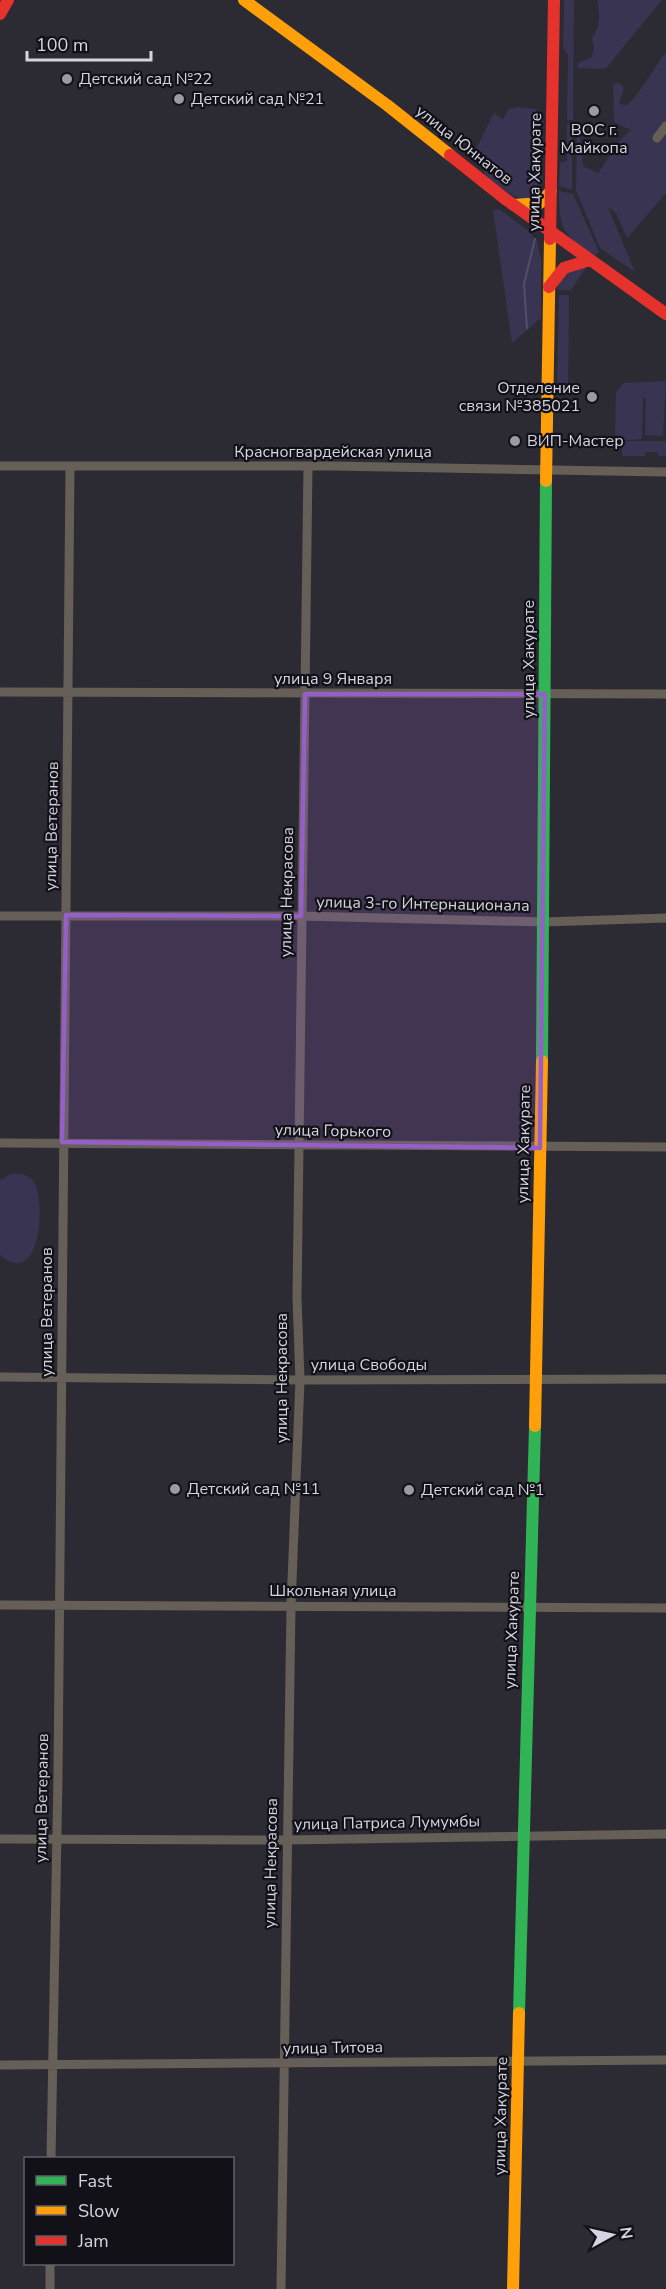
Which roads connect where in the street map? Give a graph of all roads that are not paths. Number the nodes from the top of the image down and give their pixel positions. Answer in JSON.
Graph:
{"nodes":[{"id":1,"x":8,"y":0,"type":"edge"},
{"id":2,"x":244,"y":0,"type":"edge"},
{"id":3,"x":554,"y":0,"type":"edge"},
{"id":4,"x":0,"y":14,"type":"edge"},
{"id":5,"x":666,"y":126,"type":"edge"},
{"id":6,"x":657,"y":138,"type":"dead end"},
{"id":7,"x":551,"y":191,"type":"junction"},
{"id":8,"x":514,"y":205,"type":"junction"},
{"id":9,"x":550,"y":232,"type":"junction"},
{"id":10,"x":590,"y":260,"type":"junction"},
{"id":11,"x":549,"y":287,"type":"junction"},
{"id":12,"x":666,"y":314,"type":"edge"},
{"id":13,"x":0,"y":466,"type":"edge"},
{"id":14,"x":70,"y":466,"type":"junction"},
{"id":15,"x":308,"y":466,"type":"junction"},
{"id":16,"x":546,"y":470,"type":"junction"},
{"id":17,"x":666,"y":472,"type":"edge"},
{"id":18,"x":0,"y":692,"type":"edge"},
{"id":19,"x":69,"y":693,"type":"junction"},
{"id":20,"x":305,"y":694,"type":"junction"},
{"id":21,"x":545,"y":694,"type":"junction"},
{"id":22,"x":666,"y":694,"type":"edge"},
{"id":23,"x":66,"y":915,"type":"junction"},
{"id":24,"x":0,"y":916,"type":"edge"},
{"id":25,"x":301,"y":916,"type":"junction"},
{"id":26,"x":666,"y":918,"type":"edge"},
{"id":27,"x":544,"y":922,"type":"junction"},
{"id":28,"x":62,"y":1142,"type":"junction"},
{"id":29,"x":0,"y":1143,"type":"edge"},
{"id":30,"x":300,"y":1146,"type":"junction"},
{"id":31,"x":666,"y":1147,"type":"edge"},
{"id":32,"x":540,"y":1148,"type":"junction"},
{"id":33,"x":0,"y":1377,"type":"edge"},
{"id":34,"x":62,"y":1378,"type":"junction"},
{"id":35,"x":666,"y":1379,"type":"edge"},
{"id":36,"x":300,"y":1380,"type":"junction"},
{"id":37,"x":537,"y":1380,"type":"junction"},
{"id":38,"x":0,"y":1605,"type":"edge"},
{"id":39,"x":60,"y":1605,"type":"junction"},
{"id":40,"x":291,"y":1606,"type":"junction"},
{"id":41,"x":529,"y":1607,"type":"junction"},
{"id":42,"x":666,"y":1608,"type":"edge"},
{"id":43,"x":666,"y":1834,"type":"edge"},
{"id":44,"x":523,"y":1835,"type":"junction"},
{"id":45,"x":56,"y":1838,"type":"junction"},
{"id":46,"x":0,"y":1839,"type":"edge"},
{"id":47,"x":287,"y":1840,"type":"junction"},
{"id":48,"x":519,"y":2060,"type":"junction"},
{"id":49,"x":666,"y":2060,"type":"edge"},
{"id":50,"x":53,"y":2064,"type":"junction"},
{"id":51,"x":284,"y":2064,"type":"junction"},
{"id":52,"x":0,"y":2065,"type":"edge"},
{"id":53,"x":51,"y":2157,"type":"edge"},
{"id":54,"x":50,"y":2265,"type":"edge"},
{"id":55,"x":50,"y":2289,"type":"edge"},
{"id":56,"x":281,"y":2289,"type":"edge"},
{"id":57,"x":513,"y":2289,"type":"edge"}],
"edges":[{"from":1,"to":4,"type":"main road"},
{"from":2,"to":8,"type":"main road","name":"улица Юннатов"},
{"from":3,"to":7,"type":"main road","name":"улица Хакурате"},
{"from":5,"to":6,"type":"street"},
{"from":7,"to":8,"type":"main road"},
{"from":7,"to":9,"type":"main road","name":"улица Хакурате"},
{"from":8,"to":9,"type":"main road","name":"улица Юннатов"},
{"from":9,"to":10,"type":"main road","name":"улица Юннатов"},
{"from":9,"to":11,"type":"main road","name":"улица Хакурате"},
{"from":10,"to":11,"type":"main road"},
{"from":10,"to":12,"type":"main road","name":"улица Юннатов"},
{"from":11,"to":16,"type":"main road","name":"улица Хакурате"},
{"from":13,"to":14,"type":"street","name":"Красногвардейская улица"},
{"from":14,"to":15,"type":"street","name":"Красногвардейская улица"},
{"from":14,"to":19,"type":"street","name":"улица Ветеранов"},
{"from":15,"to":16,"type":"street","name":"Красногвардейская улица"},
{"from":15,"to":20,"type":"street","name":"улица Некрасова"},
{"from":16,"to":17,"type":"street","name":"Красногвардейская улица"},
{"from":16,"to":21,"type":"main road","name":"улица Хакурате"},
{"from":18,"to":19,"type":"street","name":"улица 9 Января"},
{"from":19,"to":20,"type":"street","name":"улица 9 Января"},
{"from":19,"to":23,"type":"street","name":"улица Ветеранов"},
{"from":20,"to":21,"type":"street","name":"улица 9 Января"},
{"from":20,"to":25,"type":"street","name":"улица Некрасова"},
{"from":21,"to":22,"type":"street","name":"улица 9 Января"},
{"from":21,"to":27,"type":"main road","name":"улица Хакурате"},
{"from":23,"to":24,"type":"street","name":"улица 3-го Интернационала"},
{"from":23,"to":25,"type":"street","name":"улица 3-го Интернационала"},
{"from":23,"to":28,"type":"street","name":"улица Ветеранов"},
{"from":25,"to":27,"type":"street","name":"улица 3-го Интернационала"},
{"from":25,"to":30,"type":"street","name":"улица Некрасова"},
{"from":26,"to":27,"type":"street","name":"улица 3-го Интернационала"},
{"from":27,"to":32,"type":"main road","name":"улица Хакурате"},
{"from":28,"to":29,"type":"street","name":"улица Горького"},
{"from":28,"to":30,"type":"street","name":"улица Горького"},
{"from":28,"to":34,"type":"street","name":"улица Ветеранов"},
{"from":30,"to":32,"type":"street","name":"улица Горького"},
{"from":30,"to":36,"type":"street","name":"улица Некрасова"},
{"from":31,"to":32,"type":"street","name":"улица Горького"},
{"from":32,"to":37,"type":"main road","name":"улица Хакурате"},
{"from":33,"to":34,"type":"street","name":"улица Свободы"},
{"from":34,"to":36,"type":"street","name":"улица Свободы"},
{"from":34,"to":39,"type":"street","name":"улица Ветеранов"},
{"from":35,"to":37,"type":"street","name":"улица Свободы"},
{"from":36,"to":37,"type":"street","name":"улица Свободы"},
{"from":36,"to":40,"type":"street","name":"улица Некрасова"},
{"from":37,"to":41,"type":"main road","name":"улица Хакурате"},
{"from":38,"to":39,"type":"street","name":"Школьная улица"},
{"from":39,"to":40,"type":"street","name":"Школьная улица"},
{"from":39,"to":45,"type":"street","name":"улица Ветеранов"},
{"from":40,"to":41,"type":"street","name":"Школьная улица"},
{"from":40,"to":47,"type":"street","name":"улица Некрасова"},
{"from":41,"to":42,"type":"street","name":"Школьная улица"},
{"from":41,"to":44,"type":"main road","name":"улица Хакурате"},
{"from":43,"to":44,"type":"street","name":"улица Патриса Лумумбы"},
{"from":44,"to":47,"type":"street","name":"улица Патриса Лумумбы"},
{"from":44,"to":48,"type":"main road","name":"улица Хакурате"},
{"from":45,"to":46,"type":"street","name":"улица Патриса Лумумбы"},
{"from":45,"to":47,"type":"street","name":"улица Патриса Лумумбы"},
{"from":45,"to":50,"type":"street","name":"улица Ветеранов"},
{"from":47,"to":51,"type":"street","name":"улица Некрасова"},
{"from":48,"to":49,"type":"street","name":"улица Титова"},
{"from":48,"to":51,"type":"street","name":"улица Титова"},
{"from":48,"to":57,"type":"main road","name":"улица Хакурате"},
{"from":50,"to":51,"type":"street","name":"улица Титова"},
{"from":50,"to":52,"type":"street","name":"улица Титова"},
{"from":50,"to":53,"type":"street","name":"улица Ветеранов"},
{"from":51,"to":56,"type":"street","name":"улица Некрасова"},
{"from":54,"to":55,"type":"street"}]}
